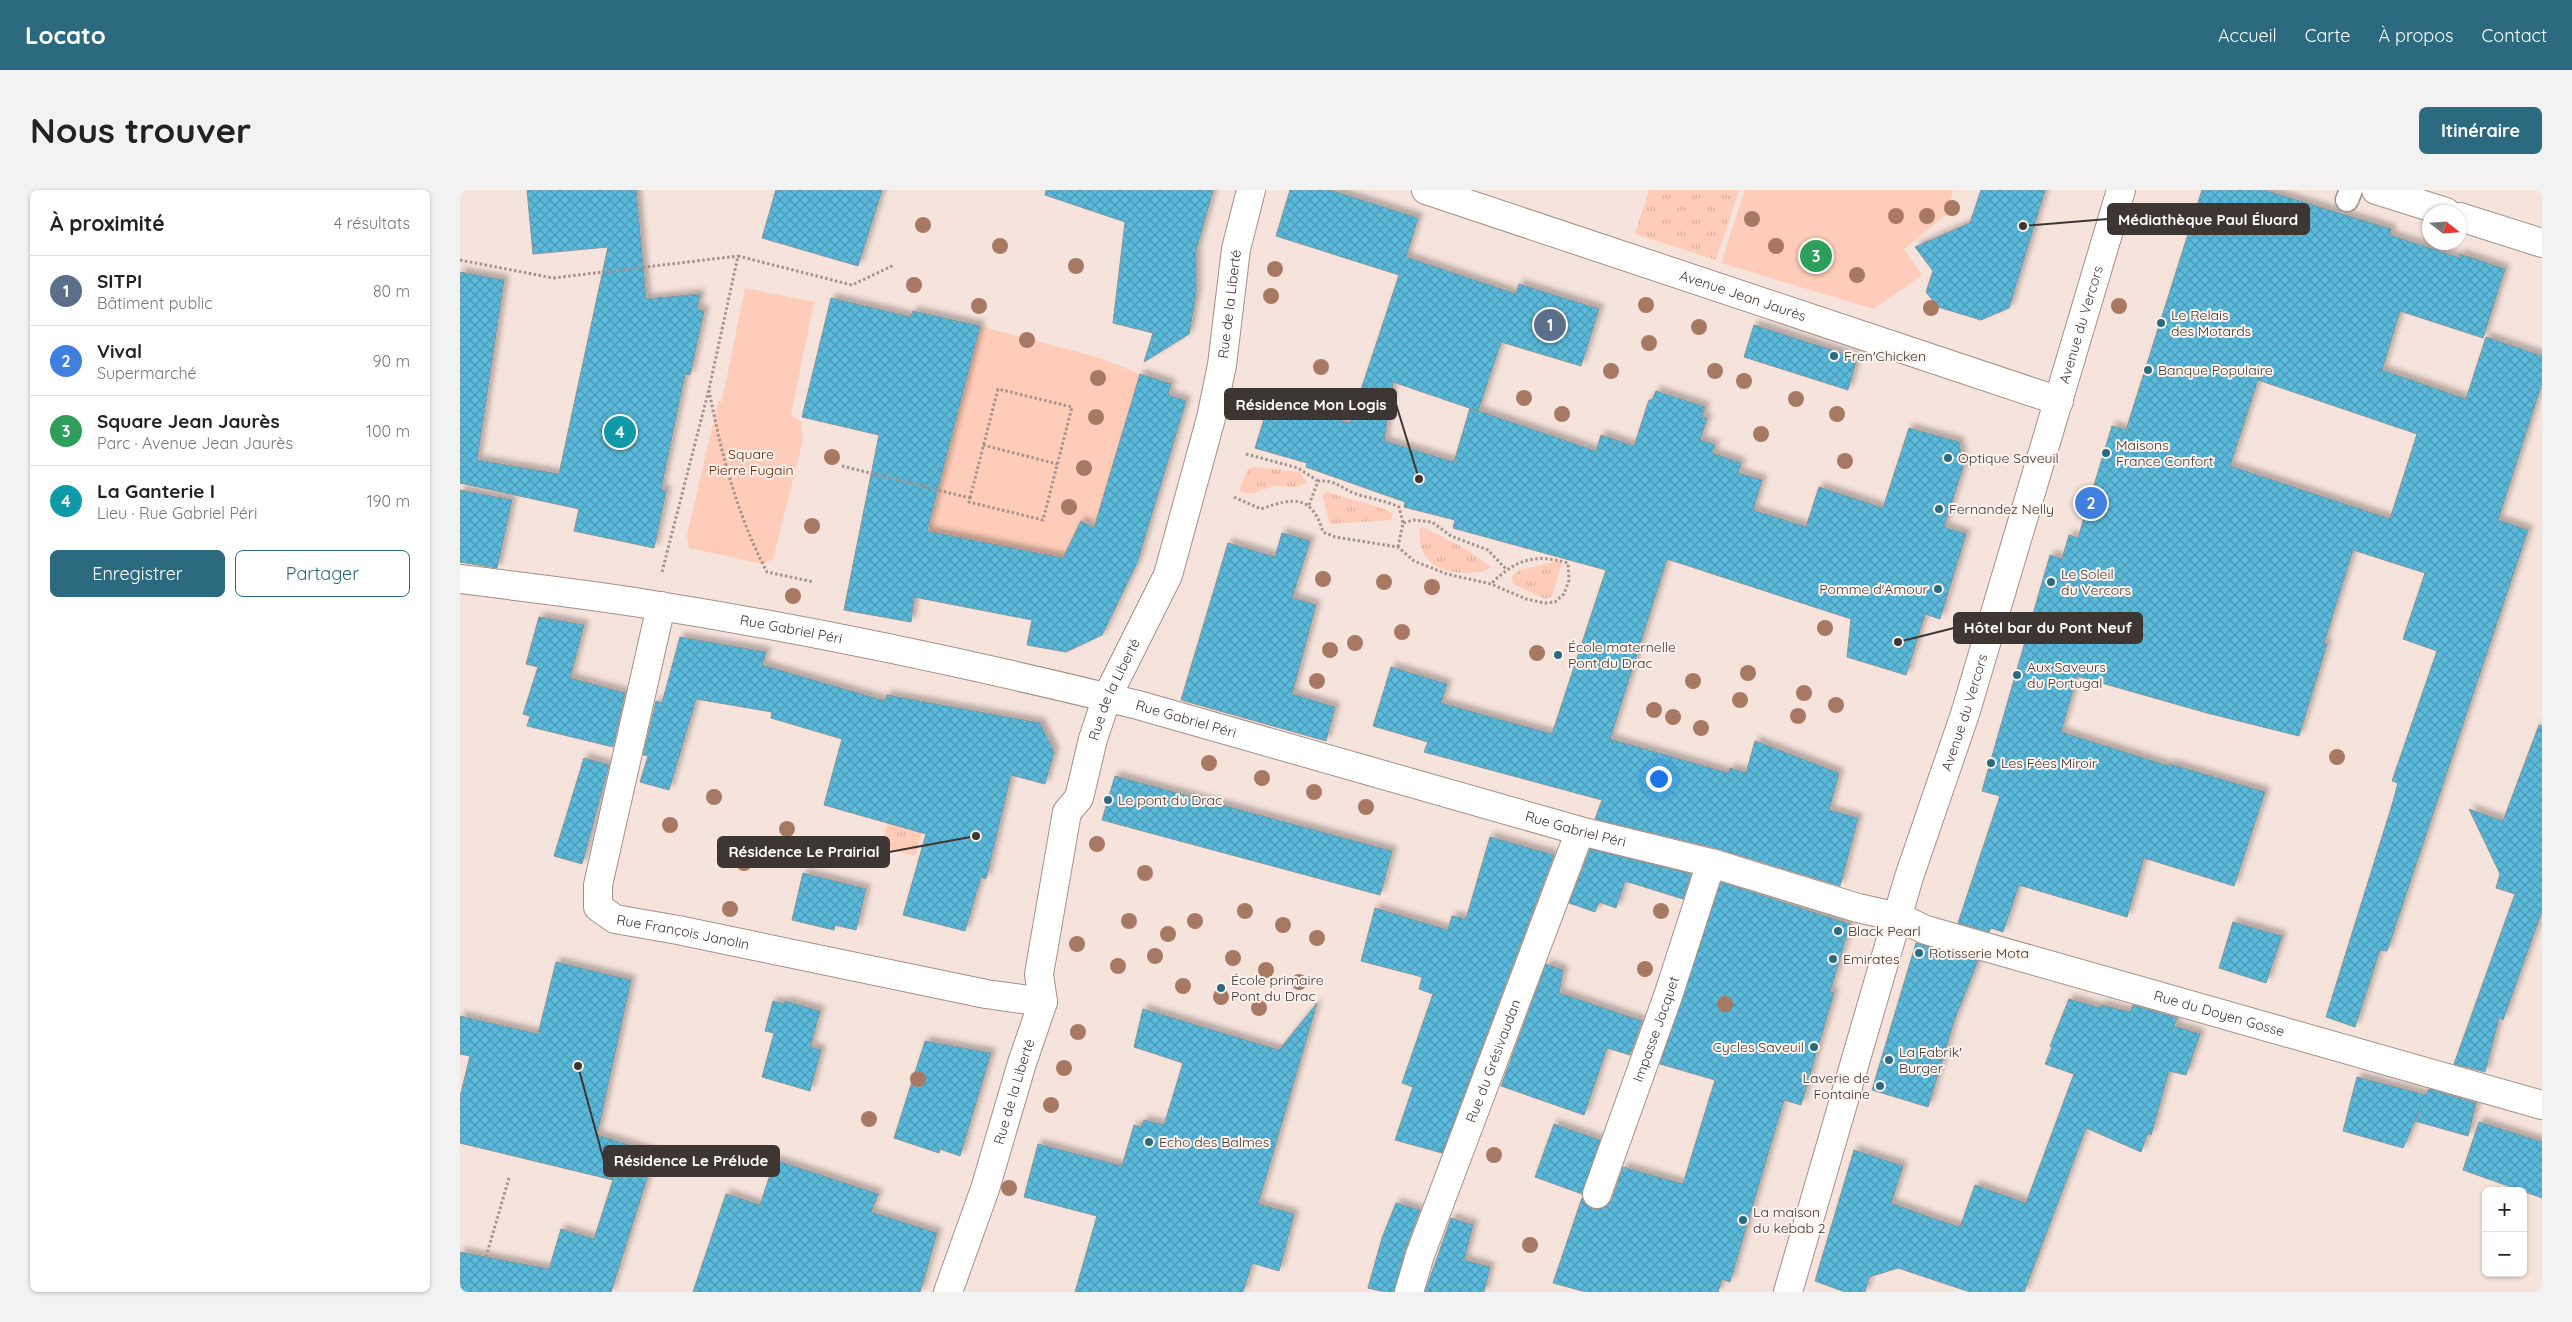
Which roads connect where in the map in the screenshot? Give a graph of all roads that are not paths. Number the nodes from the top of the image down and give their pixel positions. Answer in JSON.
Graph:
{"nodes":[{"id":1,"x":1252,"y":190,"type":"edge"},
{"id":2,"x":1426,"y":190,"type":"edge"},
{"id":3,"x":2121,"y":190,"type":"edge"},
{"id":4,"x":2376,"y":190,"type":"edge"},
{"id":5,"x":2424,"y":205,"type":"edge"},
{"id":6,"x":2467,"y":219,"type":"edge"},
{"id":7,"x":2542,"y":243,"type":"edge"},
{"id":8,"x":2059,"y":401,"type":"junction"},
{"id":9,"x":460,"y":580,"type":"edge"},
{"id":10,"x":653,"y":605,"type":"junction"},
{"id":11,"x":1108,"y":698,"type":"junction"},
{"id":12,"x":1580,"y":831,"type":"junction"},
{"id":13,"x":1711,"y":863,"type":"junction"},
{"id":14,"x":1898,"y":917,"type":"junction"},
{"id":15,"x":1043,"y":1002,"type":"junction"},
{"id":16,"x":2542,"y":1105,"type":"edge"},
{"id":17,"x":985,"y":1189,"type":"junction"},
{"id":18,"x":1597,"y":1194,"type":"dead end"},
{"id":19,"x":948,"y":1292,"type":"edge"},
{"id":20,"x":963,"y":1292,"type":"edge"},
{"id":21,"x":1409,"y":1292,"type":"edge"},
{"id":22,"x":1788,"y":1292,"type":"edge"}],
"edges":[{"from":1,"to":11,"type":"street","name":"Rue de la Liberté"},
{"from":2,"to":8,"type":"street","name":"Avenue Jean Jaurès"},
{"from":3,"to":8,"type":"street","name":"Avenue du Vercors"},
{"from":4,"to":5,"type":"street"},
{"from":6,"to":7,"type":"street"},
{"from":8,"to":14,"type":"street","name":"Avenue du Vercors"},
{"from":9,"to":10,"type":"street","name":"Rue Gabriel Péri"},
{"from":10,"to":11,"type":"street","name":"Rue Gabriel Péri"},
{"from":10,"to":15,"type":"street","name":"Rue François Janolin"},
{"from":11,"to":12,"type":"street","name":"Rue Gabriel Péri"},
{"from":11,"to":15,"type":"street","name":"Rue de la Liberté"},
{"from":12,"to":13,"type":"street","name":"Rue Gabriel Péri"},
{"from":12,"to":21,"type":"street","name":"Rue du Grésivaudan"},
{"from":13,"to":14,"type":"street","name":"Rue Gabriel Péri"},
{"from":13,"to":18,"type":"street","name":"Impasse Jacquet"},
{"from":14,"to":16,"type":"street","name":"Rue du Doyen Gosse"},
{"from":14,"to":22,"type":"street","name":"Avenue du Vercors"},
{"from":15,"to":17,"type":"street","name":"Rue de la Liberté"},
{"from":17,"to":19,"type":"street","name":"Rue de la Liberté"},
{"from":17,"to":20,"type":"street","name":"Rue de la Liberté"}]}
